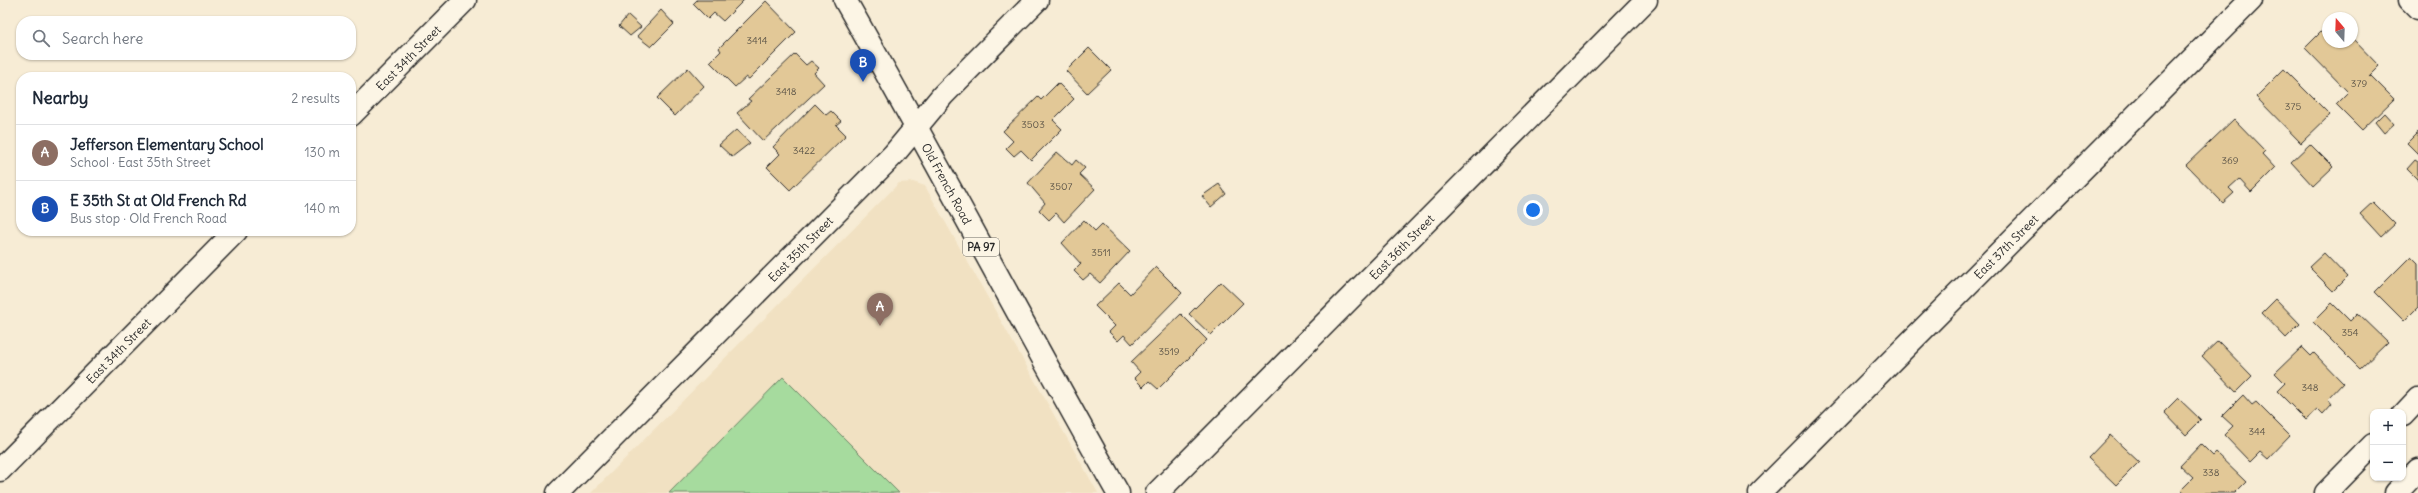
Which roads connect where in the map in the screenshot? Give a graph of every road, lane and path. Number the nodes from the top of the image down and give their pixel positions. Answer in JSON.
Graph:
{"nodes":[{"id":1,"x":465,"y":0,"type":"edge"},
{"id":2,"x":845,"y":0,"type":"edge"},
{"id":3,"x":1037,"y":0,"type":"edge"},
{"id":4,"x":1646,"y":0,"type":"edge"},
{"id":5,"x":2251,"y":0,"type":"edge"},
{"id":6,"x":2410,"y":0,"type":"edge"},
{"id":7,"x":2418,"y":8,"type":"edge"},
{"id":8,"x":356,"y":110,"type":"edge"},
{"id":9,"x":917,"y":126,"type":"junction"},
{"id":10,"x":231,"y":236,"type":"edge"},
{"id":11,"x":2418,"y":399,"type":"edge"},
{"id":12,"x":2406,"y":412,"type":"edge"},
{"id":13,"x":2370,"y":448,"type":"edge"},
{"id":14,"x":0,"y":470,"type":"edge"},
{"id":15,"x":2418,"y":470,"type":"edge"},
{"id":16,"x":558,"y":493,"type":"edge"},
{"id":17,"x":1118,"y":493,"type":"edge"},
{"id":18,"x":1157,"y":493,"type":"edge"},
{"id":19,"x":1760,"y":493,"type":"edge"},
{"id":20,"x":2326,"y":493,"type":"edge"},
{"id":21,"x":2396,"y":493,"type":"edge"}],
"edges":[{"from":1,"to":8,"type":"street","name":"East 34th Street"},
{"from":2,"to":9,"type":"street","name":"Old French Road","number":"PA 97"},
{"from":3,"to":9,"type":"street","name":"East 35th Street"},
{"from":4,"to":18,"type":"street","name":"East 36th Street"},
{"from":5,"to":19,"type":"street","name":"East 37th Street"},
{"from":6,"to":7,"type":"street"},
{"from":9,"to":16,"type":"street","name":"East 35th Street"},
{"from":9,"to":17,"type":"street","name":"Old French Road","number":"PA 97"},
{"from":10,"to":14,"type":"street","name":"East 34th Street"},
{"from":11,"to":12,"type":"street"},
{"from":13,"to":20,"type":"street"},
{"from":15,"to":21,"type":"street"}]}
